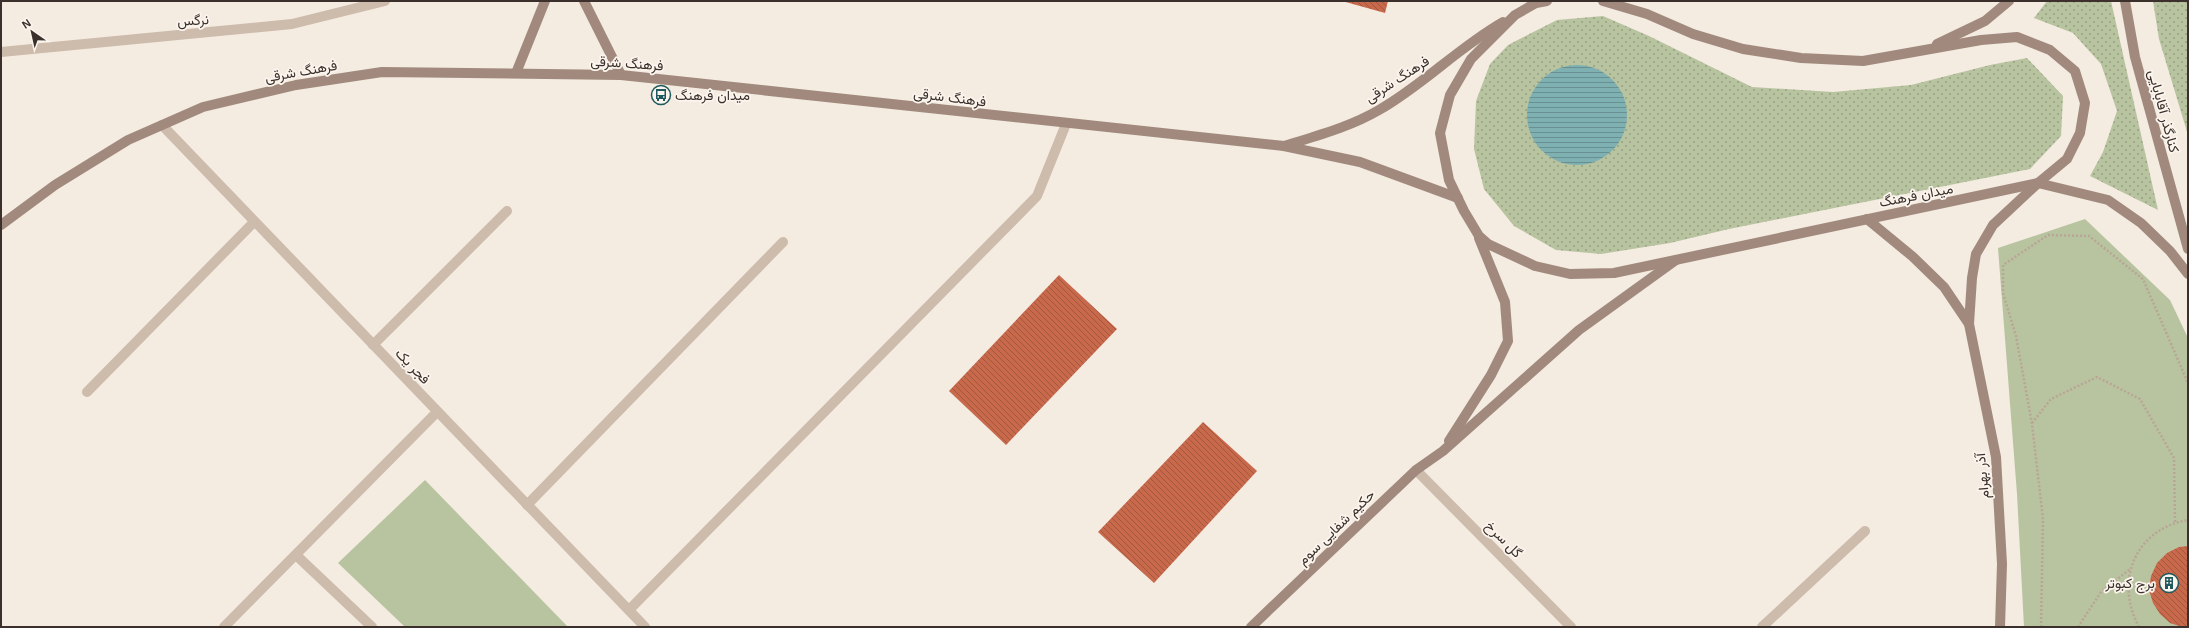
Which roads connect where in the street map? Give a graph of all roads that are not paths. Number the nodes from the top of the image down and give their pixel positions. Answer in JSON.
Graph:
{"nodes":[{"id":1,"x":385,"y":1,"type":"edge"},
{"id":2,"x":545,"y":1,"type":"edge"},
{"id":3,"x":584,"y":1,"type":"edge"},
{"id":4,"x":1547,"y":1,"type":"edge"},
{"id":5,"x":1604,"y":1,"type":"edge"},
{"id":6,"x":2009,"y":1,"type":"edge"},
{"id":7,"x":2125,"y":1,"type":"edge"},
{"id":8,"x":1515,"y":15,"type":"junction"},
{"id":9,"x":1926,"y":49,"type":"junction"},
{"id":10,"x":1,"y":52,"type":"edge"},
{"id":11,"x":516,"y":73,"type":"junction"},
{"id":12,"x":621,"y":75,"type":"junction"},
{"id":13,"x":162,"y":124,"type":"junction"},
{"id":14,"x":1066,"y":124,"type":"junction"},
{"id":15,"x":1284,"y":146,"type":"junction"},
{"id":16,"x":2038,"y":183,"type":"junction"},
{"id":17,"x":1458,"y":198,"type":"junction"},
{"id":18,"x":506,"y":211,"type":"dead end"},
{"id":19,"x":1867,"y":219,"type":"junction"},
{"id":20,"x":254,"y":222,"type":"junction"},
{"id":21,"x":1,"y":225,"type":"edge"},
{"id":22,"x":1479,"y":236,"type":"junction"},
{"id":23,"x":783,"y":242,"type":"dead end"},
{"id":24,"x":2188,"y":249,"type":"edge"},
{"id":25,"x":1679,"y":258,"type":"junction"},
{"id":26,"x":2188,"y":274,"type":"edge"},
{"id":27,"x":1969,"y":324,"type":"junction"},
{"id":28,"x":373,"y":345,"type":"junction"},
{"id":29,"x":87,"y":392,"type":"dead end"},
{"id":30,"x":437,"y":412,"type":"junction"},
{"id":31,"x":1443,"y":451,"type":"junction"},
{"id":32,"x":1416,"y":470,"type":"junction"},
{"id":33,"x":527,"y":505,"type":"junction"},
{"id":34,"x":1865,"y":531,"type":"dead end"},
{"id":35,"x":296,"y":555,"type":"junction"},
{"id":36,"x":629,"y":610,"type":"junction"},
{"id":37,"x":224,"y":627,"type":"edge"},
{"id":38,"x":372,"y":627,"type":"edge"},
{"id":39,"x":645,"y":627,"type":"edge"},
{"id":40,"x":1251,"y":627,"type":"edge"},
{"id":41,"x":1571,"y":627,"type":"edge"},
{"id":42,"x":1762,"y":627,"type":"edge"},
{"id":43,"x":2000,"y":627,"type":"edge"}],
"edges":[{"from":1,"to":10,"type":"street","name":"نرگس"},
{"from":2,"to":11,"type":"street"},
{"from":3,"to":12,"type":"street"},
{"from":4,"to":8,"type":"street","name":"میدان فرهنگ"},
{"from":5,"to":9,"type":"street","name":"میدان فرهنگ"},
{"from":6,"to":9,"type":"street"},
{"from":7,"to":24,"type":"street","name":"کنارگذر آقابابایی"},
{"from":8,"to":15,"type":"street","name":"فرهنگ شرقی"},
{"from":8,"to":17,"type":"street","name":"میدان فرهنگ"},
{"from":9,"to":16,"type":"street","name":"میدان فرهنگ"},
{"from":11,"to":12,"type":"street","name":"فرهنگ شرقی"},
{"from":11,"to":13,"type":"street","name":"فرهنگ شرقی"},
{"from":12,"to":14,"type":"street","name":"فرهنگ شرقی"},
{"from":13,"to":20,"type":"street","name":"فجر یک"},
{"from":13,"to":21,"type":"street","name":"فرهنگ شرقی"},
{"from":14,"to":15,"type":"street","name":"فرهنگ شرقی"},
{"from":14,"to":36,"type":"street"},
{"from":15,"to":17,"type":"street","name":"فرهنگ شرقی"},
{"from":16,"to":19,"type":"street","name":"میدان فرهنگ"},
{"from":16,"to":26,"type":"street"},
{"from":16,"to":27,"type":"street"},
{"from":17,"to":22,"type":"street","name":"میدان فرهنگ"},
{"from":18,"to":28,"type":"street"},
{"from":19,"to":25,"type":"street","name":"میدان فرهنگ"},
{"from":19,"to":27,"type":"street"},
{"from":20,"to":28,"type":"street","name":"فجر یک"},
{"from":20,"to":29,"type":"street"},
{"from":22,"to":25,"type":"street","name":"میدان فرهنگ"},
{"from":22,"to":31,"type":"street"},
{"from":23,"to":33,"type":"street"},
{"from":25,"to":31,"type":"street","name":"حکیم شفایی سوم"},
{"from":27,"to":43,"type":"street","name":"آذر بهرام"},
{"from":28,"to":30,"type":"street","name":"فجر یک"},
{"from":30,"to":33,"type":"street","name":"فجر یک"},
{"from":30,"to":35,"type":"street"},
{"from":31,"to":32,"type":"street","name":"حکیم شفایی سوم"},
{"from":32,"to":40,"type":"street","name":"حکیم شفایی سوم"},
{"from":32,"to":41,"type":"street","name":"گل سرخ"},
{"from":33,"to":36,"type":"street","name":"فجر یک"},
{"from":34,"to":42,"type":"street"},
{"from":35,"to":37,"type":"street"},
{"from":35,"to":38,"type":"street"},
{"from":36,"to":39,"type":"street","name":"فجر یک"}]}
